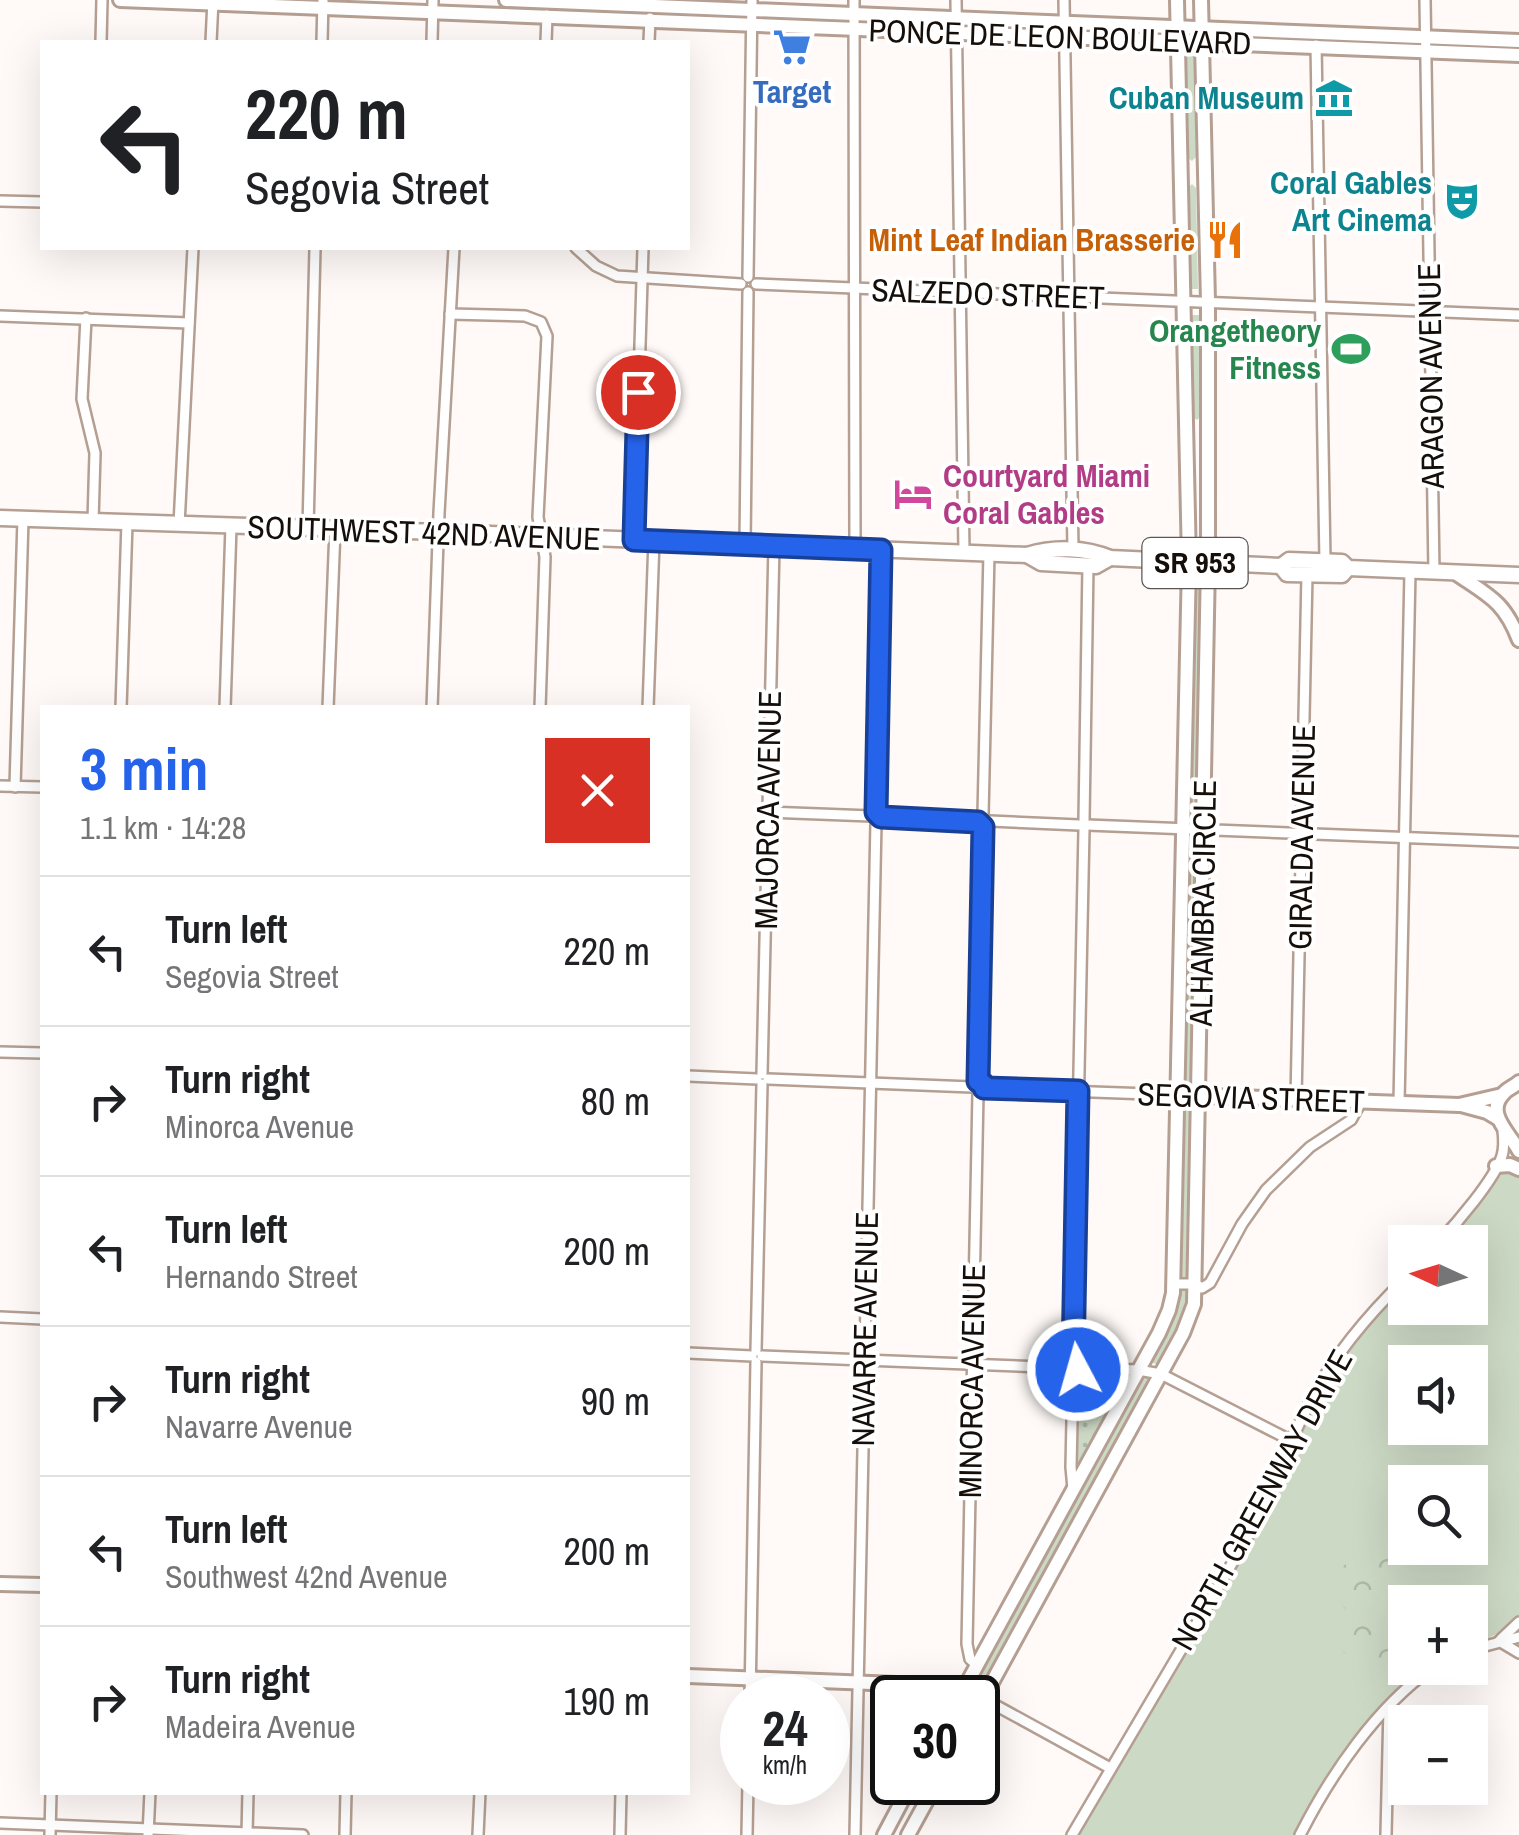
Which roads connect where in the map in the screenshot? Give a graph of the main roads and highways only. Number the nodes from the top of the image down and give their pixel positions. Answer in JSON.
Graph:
{"nodes":[{"id":1,"x":0,"y":518,"type":"edge"},
{"id":2,"x":1073,"y":550,"type":"junction"},
{"id":3,"x":1027,"y":556,"type":"junction"},
{"id":4,"x":1110,"y":558,"type":"junction"},
{"id":5,"x":1042,"y":564,"type":"junction"},
{"id":6,"x":1348,"y":568,"type":"junction"},
{"id":7,"x":1284,"y":570,"type":"junction"},
{"id":8,"x":1519,"y":576,"type":"edge"}],
"edges":[{"from":1,"to":3,"type":"main road","name":"SOUTHWEST 42ND AVENUE","number":"SR 953"},
{"from":2,"to":3,"type":"main road","name":"SOUTHWEST 42ND AVENUE","number":"SR 953"},
{"from":2,"to":4,"type":"main road","name":"SOUTHWEST 42ND AVENUE","number":"SR 953"},
{"from":2,"to":5,"type":"main road"},
{"from":3,"to":5,"type":"main road","name":"SOUTHWEST 42ND AVENUE","number":"SR 953"},
{"from":4,"to":5,"type":"main road","name":"SOUTHWEST 42ND AVENUE","number":"SR 953"},
{"from":4,"to":7,"type":"main road","name":"SOUTHWEST 42ND AVENUE","number":"SR 953"},
{"from":6,"to":7,"type":"main road","name":"SOUTHWEST 42ND AVENUE","number":"SR 953"},
{"from":6,"to":7,"type":"main road","name":"SOUTHWEST 42ND AVENUE","number":"SR 953"},
{"from":6,"to":8,"type":"main road","name":"SOUTHWEST 42ND AVENUE","number":"SR 953"}]}
